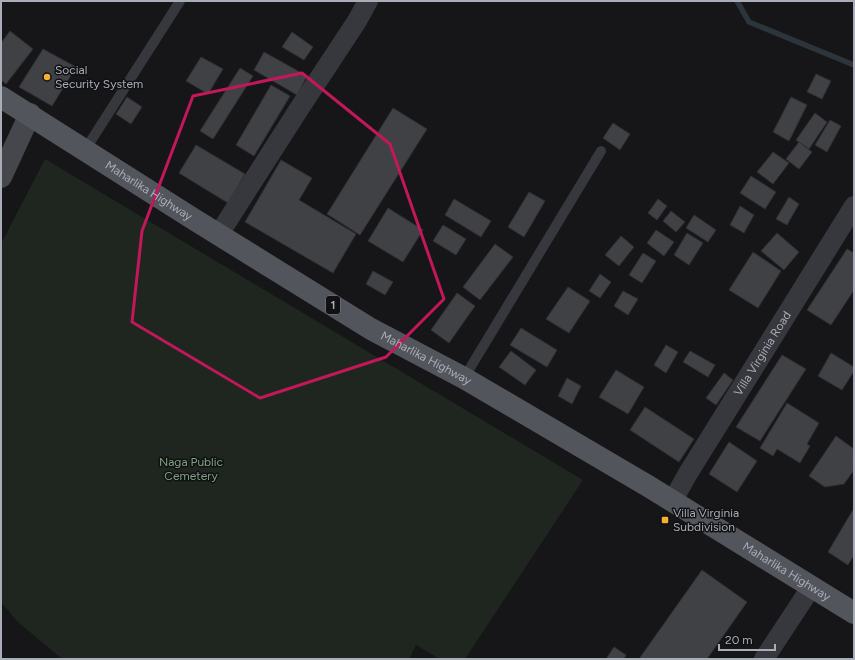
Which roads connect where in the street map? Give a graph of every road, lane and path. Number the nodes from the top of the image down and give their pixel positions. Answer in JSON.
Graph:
{"nodes":[{"id":1,"x":180,"y":1,"type":"edge"},
{"id":2,"x":368,"y":1,"type":"edge"},
{"id":3,"x":1,"y":97,"type":"edge"},
{"id":4,"x":30,"y":114,"type":"junction"},
{"id":5,"x":85,"y":150,"type":"junction"},
{"id":6,"x":600,"y":151,"type":"dead end"},
{"id":7,"x":1,"y":178,"type":"edge"},
{"id":8,"x":854,"y":206,"type":"edge"},
{"id":9,"x":219,"y":234,"type":"junction"},
{"id":10,"x":464,"y":378,"type":"junction"},
{"id":11,"x":672,"y":502,"type":"junction"},
{"id":12,"x":812,"y":586,"type":"junction"},
{"id":13,"x":853,"y":610,"type":"edge"},
{"id":14,"x":764,"y":659,"type":"edge"}],
"edges":[{"from":1,"to":5,"type":"lane"},
{"from":2,"to":9,"type":"street"},
{"from":3,"to":4,"type":"main road","name":"Maharlika Highway","number":"1"},
{"from":4,"to":5,"type":"main road","name":"Maharlika Highway","number":"1"},
{"from":4,"to":7,"type":"street"},
{"from":5,"to":9,"type":"main road","name":"Maharlika Highway","number":"1"},
{"from":6,"to":10,"type":"lane"},
{"from":8,"to":11,"type":"street","name":"Villa Virginia Road"},
{"from":9,"to":10,"type":"main road","name":"Maharlika Highway","number":"1"},
{"from":10,"to":11,"type":"main road","name":"Maharlika Highway","number":"1"},
{"from":11,"to":12,"type":"main road","name":"Maharlika Highway","number":"1"},
{"from":12,"to":13,"type":"main road","name":"Maharlika Highway","number":"1"},
{"from":12,"to":14,"type":"street"}]}
